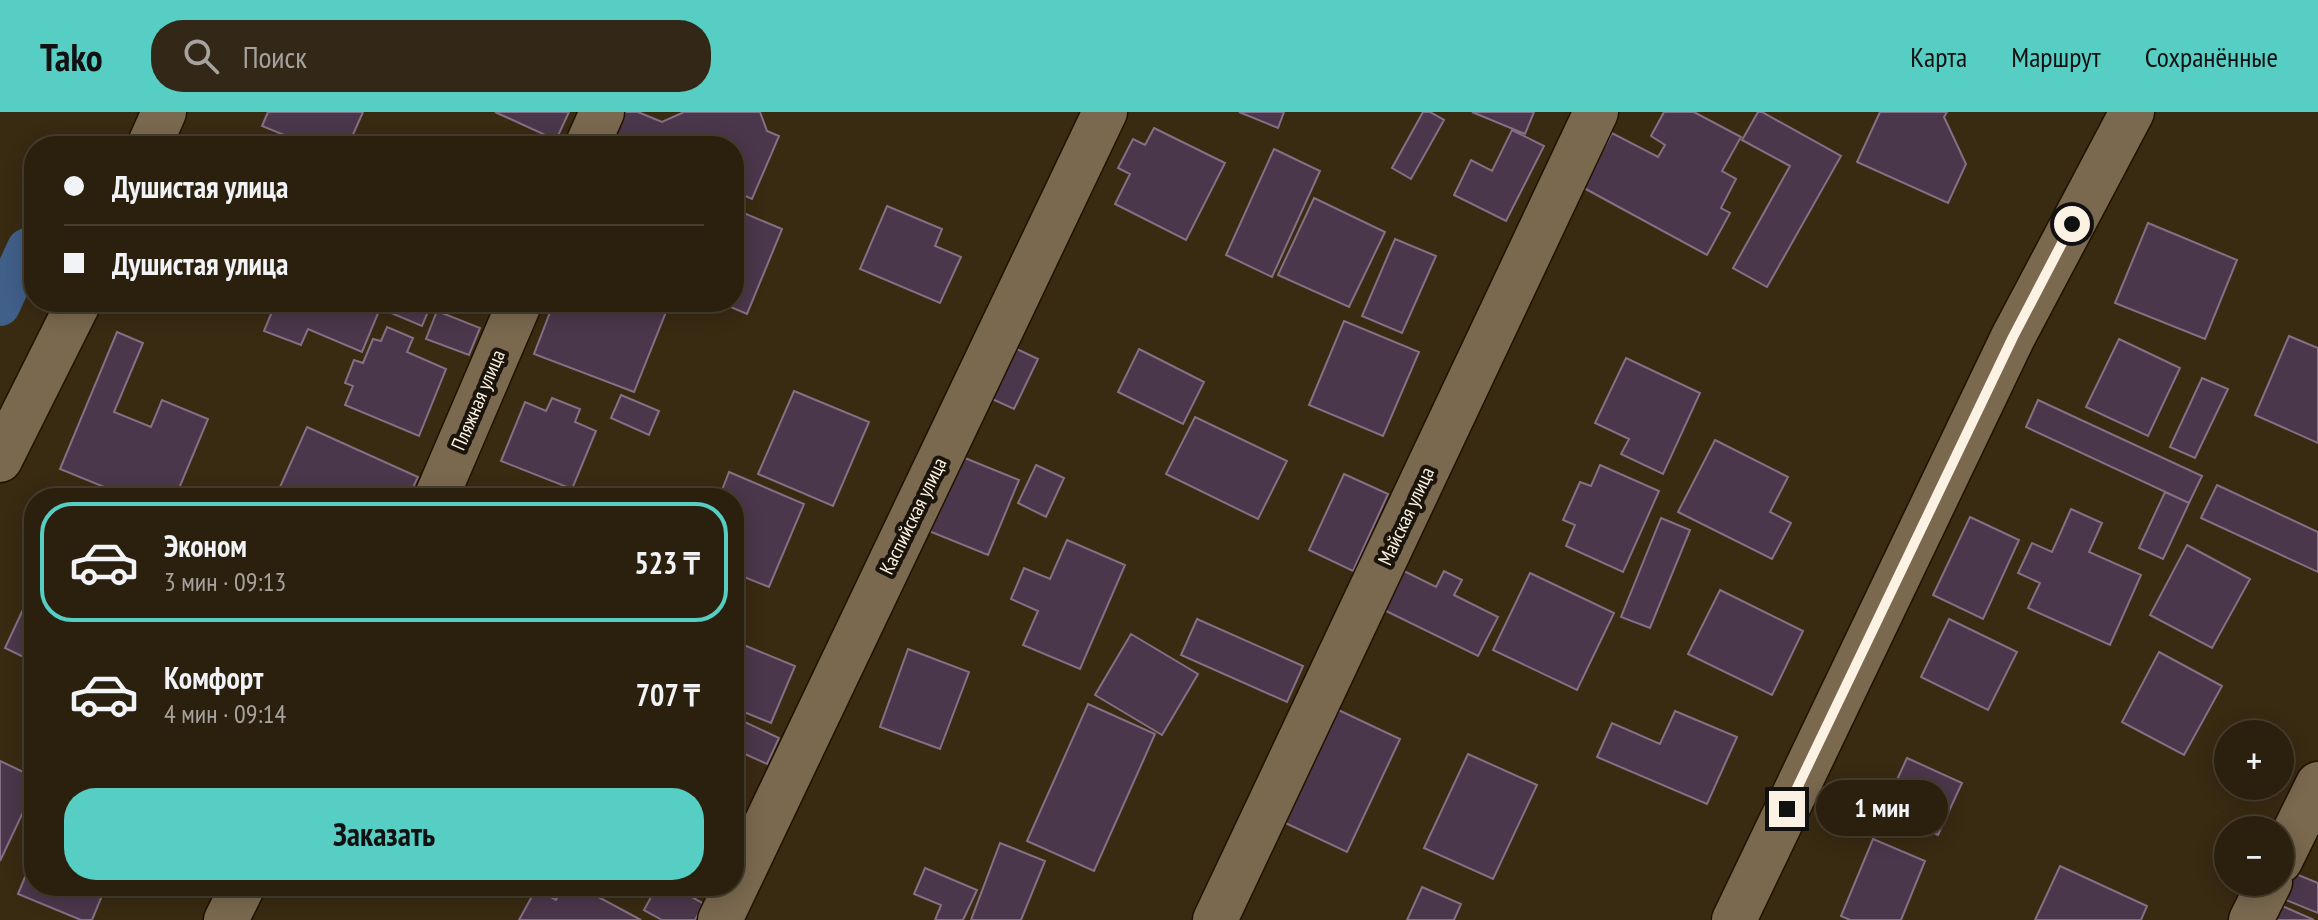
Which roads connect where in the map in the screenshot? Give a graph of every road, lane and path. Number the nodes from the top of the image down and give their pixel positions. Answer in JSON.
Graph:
{"nodes":[{"id":1,"x":164,"y":112,"type":"edge"},
{"id":2,"x":602,"y":112,"type":"edge"},
{"id":3,"x":1105,"y":112,"type":"edge"},
{"id":4,"x":1596,"y":112,"type":"edge"},
{"id":5,"x":2132,"y":112,"type":"edge"},
{"id":6,"x":153,"y":136,"type":"edge"},
{"id":7,"x":591,"y":136,"type":"edge"},
{"id":8,"x":74,"y":312,"type":"edge"},
{"id":9,"x":516,"y":312,"type":"edge"},
{"id":10,"x":0,"y":460,"type":"edge"},
{"id":11,"x":440,"y":488,"type":"edge"},
{"id":12,"x":2318,"y":784,"type":"edge"},
{"id":13,"x":2294,"y":833,"type":"edge"},
{"id":14,"x":744,"y":870,"type":"edge"},
{"id":15,"x":238,"y":896,"type":"edge"},
{"id":16,"x":731,"y":896,"type":"edge"},
{"id":17,"x":2263,"y":896,"type":"edge"},
{"id":18,"x":226,"y":920,"type":"edge"},
{"id":19,"x":720,"y":920,"type":"edge"},
{"id":20,"x":1215,"y":920,"type":"edge"},
{"id":21,"x":1734,"y":920,"type":"edge"},
{"id":22,"x":2251,"y":920,"type":"edge"}],
"edges":[{"from":1,"to":6,"type":"street"},
{"from":2,"to":7,"type":"street"},
{"from":3,"to":14,"type":"street","name":"Каспийская улица"},
{"from":4,"to":20,"type":"street","name":"Майская улица"},
{"from":5,"to":21,"type":"street"},
{"from":8,"to":10,"type":"street"},
{"from":9,"to":11,"type":"street","name":"Пляжная улица"},
{"from":12,"to":13,"type":"street"},
{"from":15,"to":18,"type":"street"},
{"from":16,"to":19,"type":"street","name":"Каспийская улица"},
{"from":17,"to":22,"type":"street"}]}
